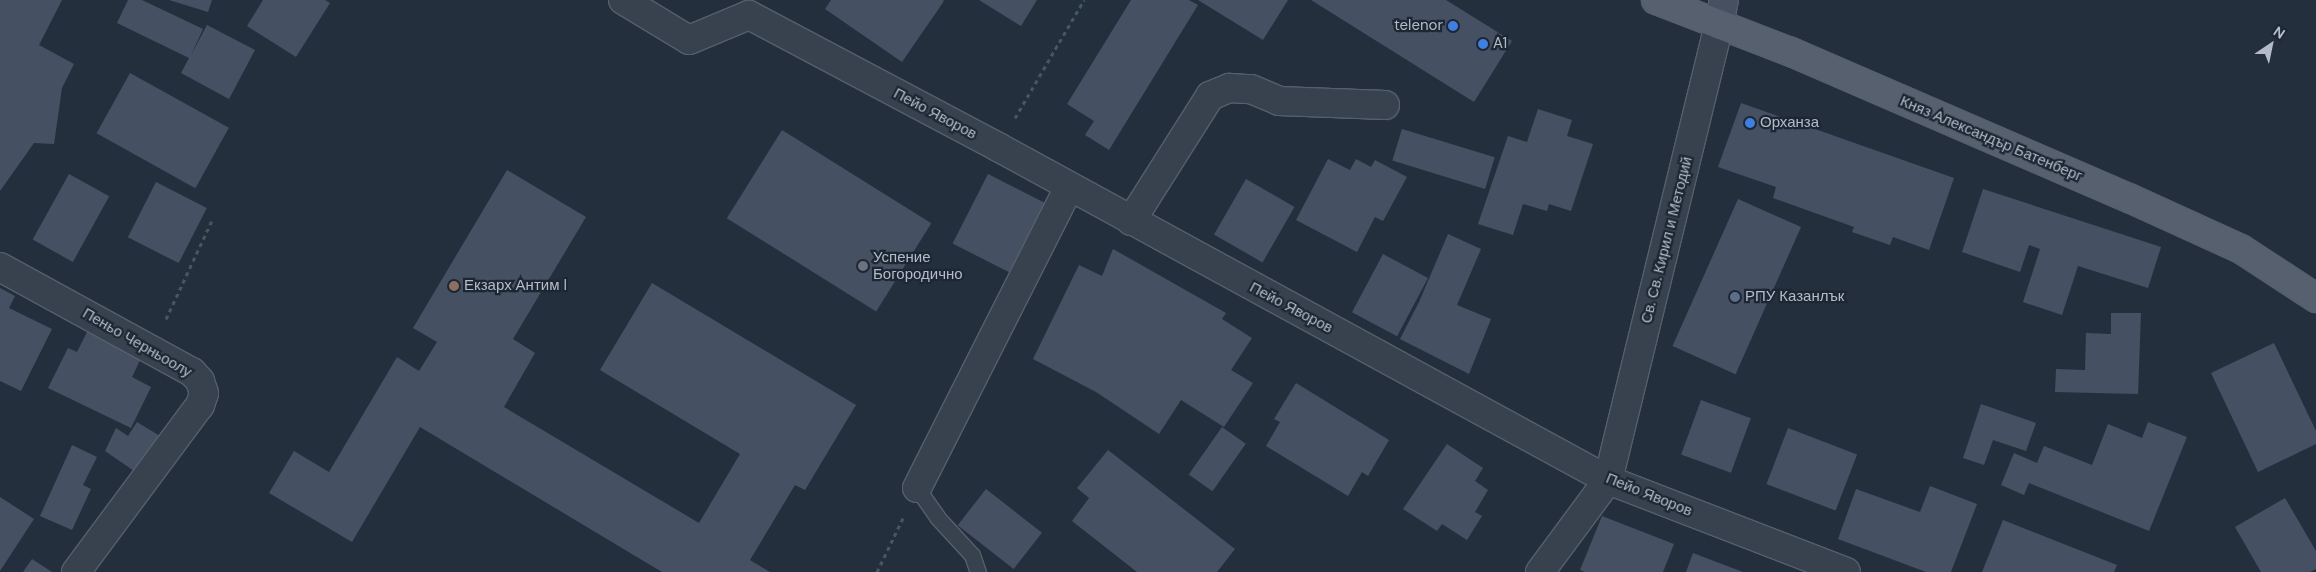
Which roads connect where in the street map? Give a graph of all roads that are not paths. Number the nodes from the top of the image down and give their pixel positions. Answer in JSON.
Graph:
{"nodes":[{"id":1,"x":623,"y":0,"type":"edge"},
{"id":2,"x":1656,"y":0,"type":"edge"},
{"id":3,"x":754,"y":7,"type":"edge"},
{"id":4,"x":1722,"y":12,"type":"edge"},
{"id":5,"x":1386,"y":105,"type":"dead end"},
{"id":6,"x":1070,"y":187,"type":"junction"},
{"id":7,"x":1131,"y":221,"type":"junction"},
{"id":8,"x":0,"y":267,"type":"edge"},
{"id":9,"x":2316,"y":298,"type":"edge"},
{"id":10,"x":1608,"y":480,"type":"junction"},
{"id":11,"x":917,"y":488,"type":"joint"},
{"id":12,"x":76,"y":572,"type":"edge"},
{"id":13,"x":978,"y":572,"type":"edge"},
{"id":14,"x":1540,"y":572,"type":"edge"},
{"id":15,"x":1846,"y":572,"type":"edge"}],
"edges":[{"from":1,"to":3,"type":"street"},
{"from":2,"to":4,"type":"main road","name":"Княз Александър Батенберг"},
{"from":3,"to":6,"type":"street","name":"Пейо Яворов"},
{"from":4,"to":9,"type":"main road","name":"Княз Александър Батенберг"},
{"from":4,"to":10,"type":"street","name":"Св. Св. Кирил и Методий"},
{"from":5,"to":7,"type":"street"},
{"from":6,"to":7,"type":"street","name":"Пейо Яворов"},
{"from":6,"to":11,"type":"street"},
{"from":7,"to":10,"type":"street","name":"Пейо Яворов"},
{"from":8,"to":12,"type":"street","name":"Пеньо Черньоолу"},
{"from":10,"to":14,"type":"street"},
{"from":10,"to":15,"type":"street","name":"Пейо Яворов"},
{"from":11,"to":13,"type":"lane"}]}
